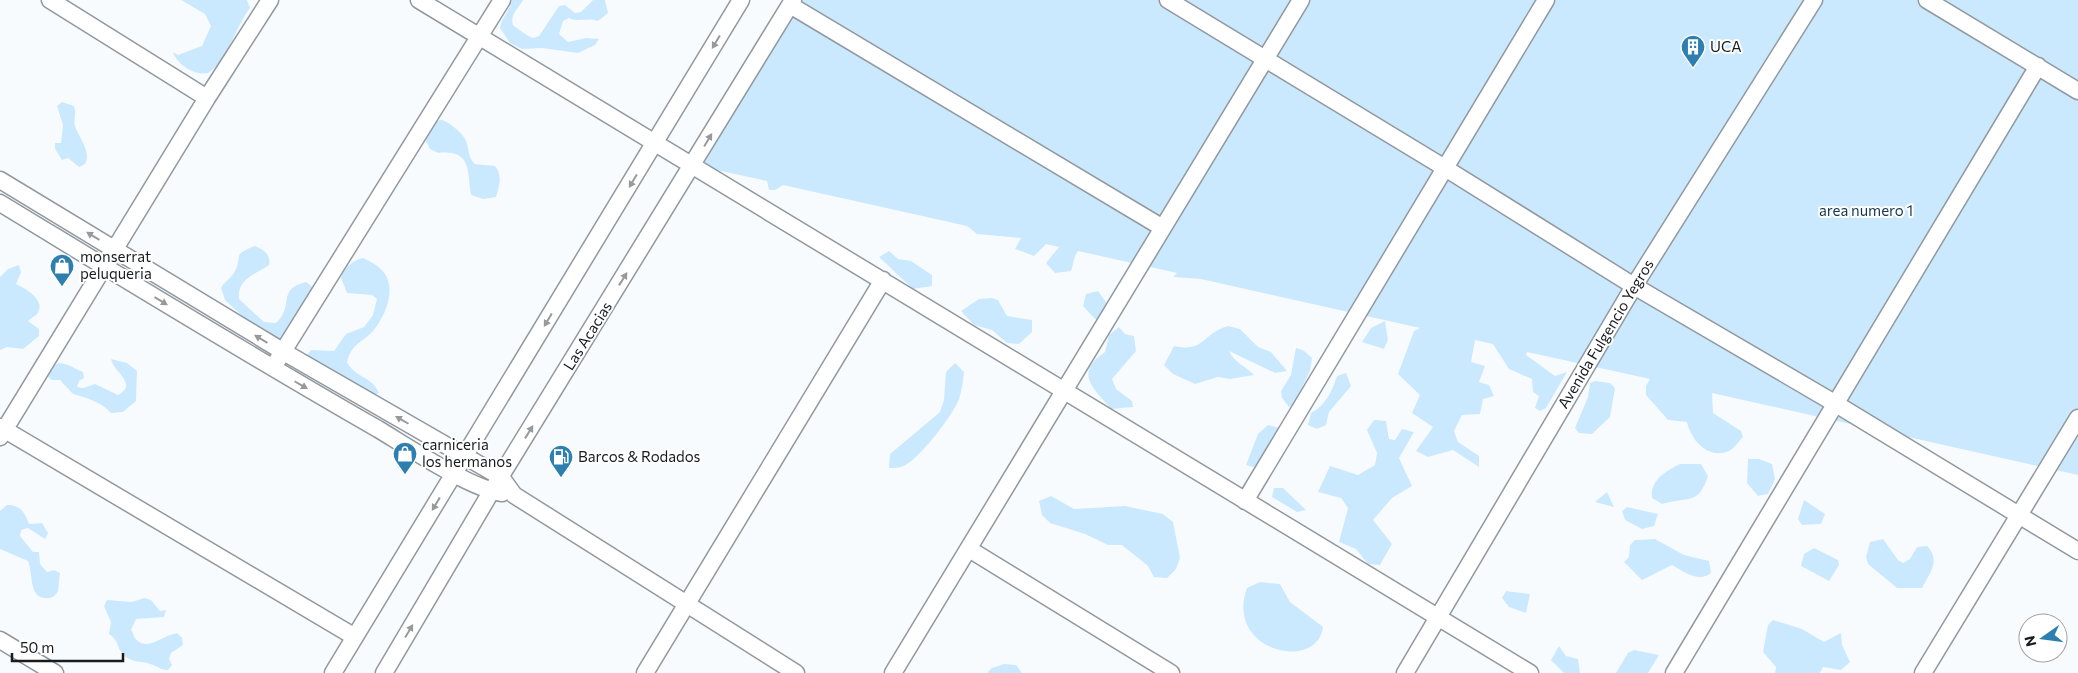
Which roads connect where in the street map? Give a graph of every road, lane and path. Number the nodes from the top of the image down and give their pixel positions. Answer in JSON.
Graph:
{"nodes":[{"id":1,"x":50,"y":0,"type":"edge"},
{"id":2,"x":270,"y":0,"type":"edge"},
{"id":3,"x":419,"y":0,"type":"edge"},
{"id":4,"x":502,"y":0,"type":"edge"},
{"id":5,"x":741,"y":0,"type":"edge"},
{"id":6,"x":1168,"y":0,"type":"edge"},
{"id":7,"x":1301,"y":0,"type":"edge"},
{"id":8,"x":1546,"y":0,"type":"edge"},
{"id":9,"x":1814,"y":0,"type":"edge"},
{"id":10,"x":1926,"y":0,"type":"edge"},
{"id":11,"x":791,"y":2,"type":"edge"},
{"id":12,"x":480,"y":36,"type":"junction"},
{"id":13,"x":1266,"y":59,"type":"junction"},
{"id":14,"x":2038,"y":66,"type":"junction"},
{"id":15,"x":2078,"y":91,"type":"edge"},
{"id":16,"x":207,"y":98,"type":"junction"},
{"id":17,"x":656,"y":143,"type":"junction"},
{"id":18,"x":693,"y":165,"type":"junction"},
{"id":19,"x":1445,"y":168,"type":"junction"},
{"id":20,"x":0,"y":180,"type":"edge"},
{"id":21,"x":0,"y":203,"type":"edge"},
{"id":22,"x":1163,"y":228,"type":"junction"},
{"id":23,"x":116,"y":250,"type":"junction"},
{"id":24,"x":105,"y":267,"type":"junction"},
{"id":25,"x":883,"y":280,"type":"junction"},
{"id":26,"x":1634,"y":286,"type":"junction"},
{"id":27,"x":283,"y":352,"type":"junction"},
{"id":28,"x":271,"y":368,"type":"junction"},
{"id":29,"x":1064,"y":391,"type":"junction"},
{"id":30,"x":1836,"y":404,"type":"junction"},
{"id":31,"x":2078,"y":418,"type":"edge"},
{"id":32,"x":2,"y":431,"type":"edge"},
{"id":33,"x":465,"y":456,"type":"junction"},
{"id":34,"x":455,"y":473,"type":"junction"},
{"id":35,"x":501,"y":477,"type":"junction"},
{"id":36,"x":491,"y":492,"type":"junction"},
{"id":37,"x":514,"y":495,"type":"junction"},
{"id":38,"x":1245,"y":501,"type":"junction"},
{"id":39,"x":2019,"y":515,"type":"junction"},
{"id":40,"x":969,"y":549,"type":"junction"},
{"id":41,"x":2078,"y":551,"type":"edge"},
{"id":42,"x":687,"y":606,"type":"junction"},
{"id":43,"x":1439,"y":616,"type":"junction"},
{"id":44,"x":355,"y":637,"type":"junction"},
{"id":45,"x":0,"y":640,"type":"edge"},
{"id":46,"x":55,"y":673,"type":"edge"},
{"id":47,"x":333,"y":673,"type":"edge"},
{"id":48,"x":384,"y":673,"type":"edge"},
{"id":49,"x":645,"y":673,"type":"edge"},
{"id":50,"x":796,"y":673,"type":"edge"},
{"id":51,"x":893,"y":673,"type":"edge"},
{"id":52,"x":1171,"y":673,"type":"edge"},
{"id":53,"x":1405,"y":673,"type":"edge"},
{"id":54,"x":1530,"y":673,"type":"edge"},
{"id":55,"x":1674,"y":673,"type":"edge"},
{"id":56,"x":1923,"y":673,"type":"edge"}],
"edges":[{"from":1,"to":16,"type":"street"},
{"from":2,"to":16,"type":"street"},
{"from":3,"to":12,"type":"street"},
{"from":4,"to":12,"type":"street"},
{"from":5,"to":17,"type":"street","one_way":true},
{"from":6,"to":13,"type":"street"},
{"from":7,"to":13,"type":"street"},
{"from":8,"to":19,"type":"street"},
{"from":9,"to":26,"type":"street","name":"Avenida Fulgencio Yegros"},
{"from":10,"to":14,"type":"street"},
{"from":18,"to":11,"type":"street","name":"Las Acacias","one_way":true},
{"from":11,"to":22,"type":"street"},
{"from":12,"to":17,"type":"street"},
{"from":12,"to":27,"type":"street"},
{"from":13,"to":19,"type":"street"},
{"from":13,"to":22,"type":"street"},
{"from":14,"to":15,"type":"street"},
{"from":14,"to":30,"type":"street"},
{"from":16,"to":23,"type":"street"},
{"from":17,"to":18,"type":"street"},
{"from":17,"to":33,"type":"street","one_way":true},
{"from":18,"to":25,"type":"street"},
{"from":35,"to":18,"type":"street","name":"Las Acacias","one_way":true},
{"from":19,"to":26,"type":"street"},
{"from":19,"to":38,"type":"street"},
{"from":23,"to":20,"type":"street","one_way":true},
{"from":21,"to":24,"type":"street"},
{"from":22,"to":29,"type":"street"},
{"from":23,"to":24,"type":"street"},
{"from":27,"to":23,"type":"street","one_way":true},
{"from":24,"to":28,"type":"street","one_way":true},
{"from":24,"to":32,"type":"street"},
{"from":25,"to":29,"type":"street"},
{"from":25,"to":42,"type":"street"},
{"from":26,"to":30,"type":"street"},
{"from":26,"to":43,"type":"street","name":"Avenida Fulgencio Yegros"},
{"from":27,"to":28,"type":"street"},
{"from":33,"to":27,"type":"street","one_way":true},
{"from":28,"to":34,"type":"street","one_way":true},
{"from":29,"to":38,"type":"street"},
{"from":29,"to":40,"type":"street"},
{"from":30,"to":39,"type":"street"},
{"from":30,"to":55,"type":"street"},
{"from":31,"to":39,"type":"street"},
{"from":32,"to":44,"type":"street"},
{"from":33,"to":34,"type":"street"},
{"from":33,"to":35,"type":"street"},
{"from":34,"to":36,"type":"street"},
{"from":34,"to":44,"type":"street","one_way":true},
{"from":35,"to":36,"type":"street","name":"Las Acacias"},
{"from":35,"to":37,"type":"street"},
{"from":36,"to":37,"type":"street"},
{"from":48,"to":36,"type":"street","name":"Las Acacias","one_way":true},
{"from":37,"to":42,"type":"street"},
{"from":38,"to":43,"type":"street"},
{"from":39,"to":41,"type":"street"},
{"from":39,"to":56,"type":"street"},
{"from":40,"to":51,"type":"street"},
{"from":40,"to":52,"type":"street"},
{"from":42,"to":49,"type":"street"},
{"from":42,"to":50,"type":"street"},
{"from":43,"to":53,"type":"street","name":"Avenida Fulgencio Yegros"},
{"from":43,"to":54,"type":"street"},
{"from":44,"to":47,"type":"street"},
{"from":45,"to":46,"type":"street"}]}
